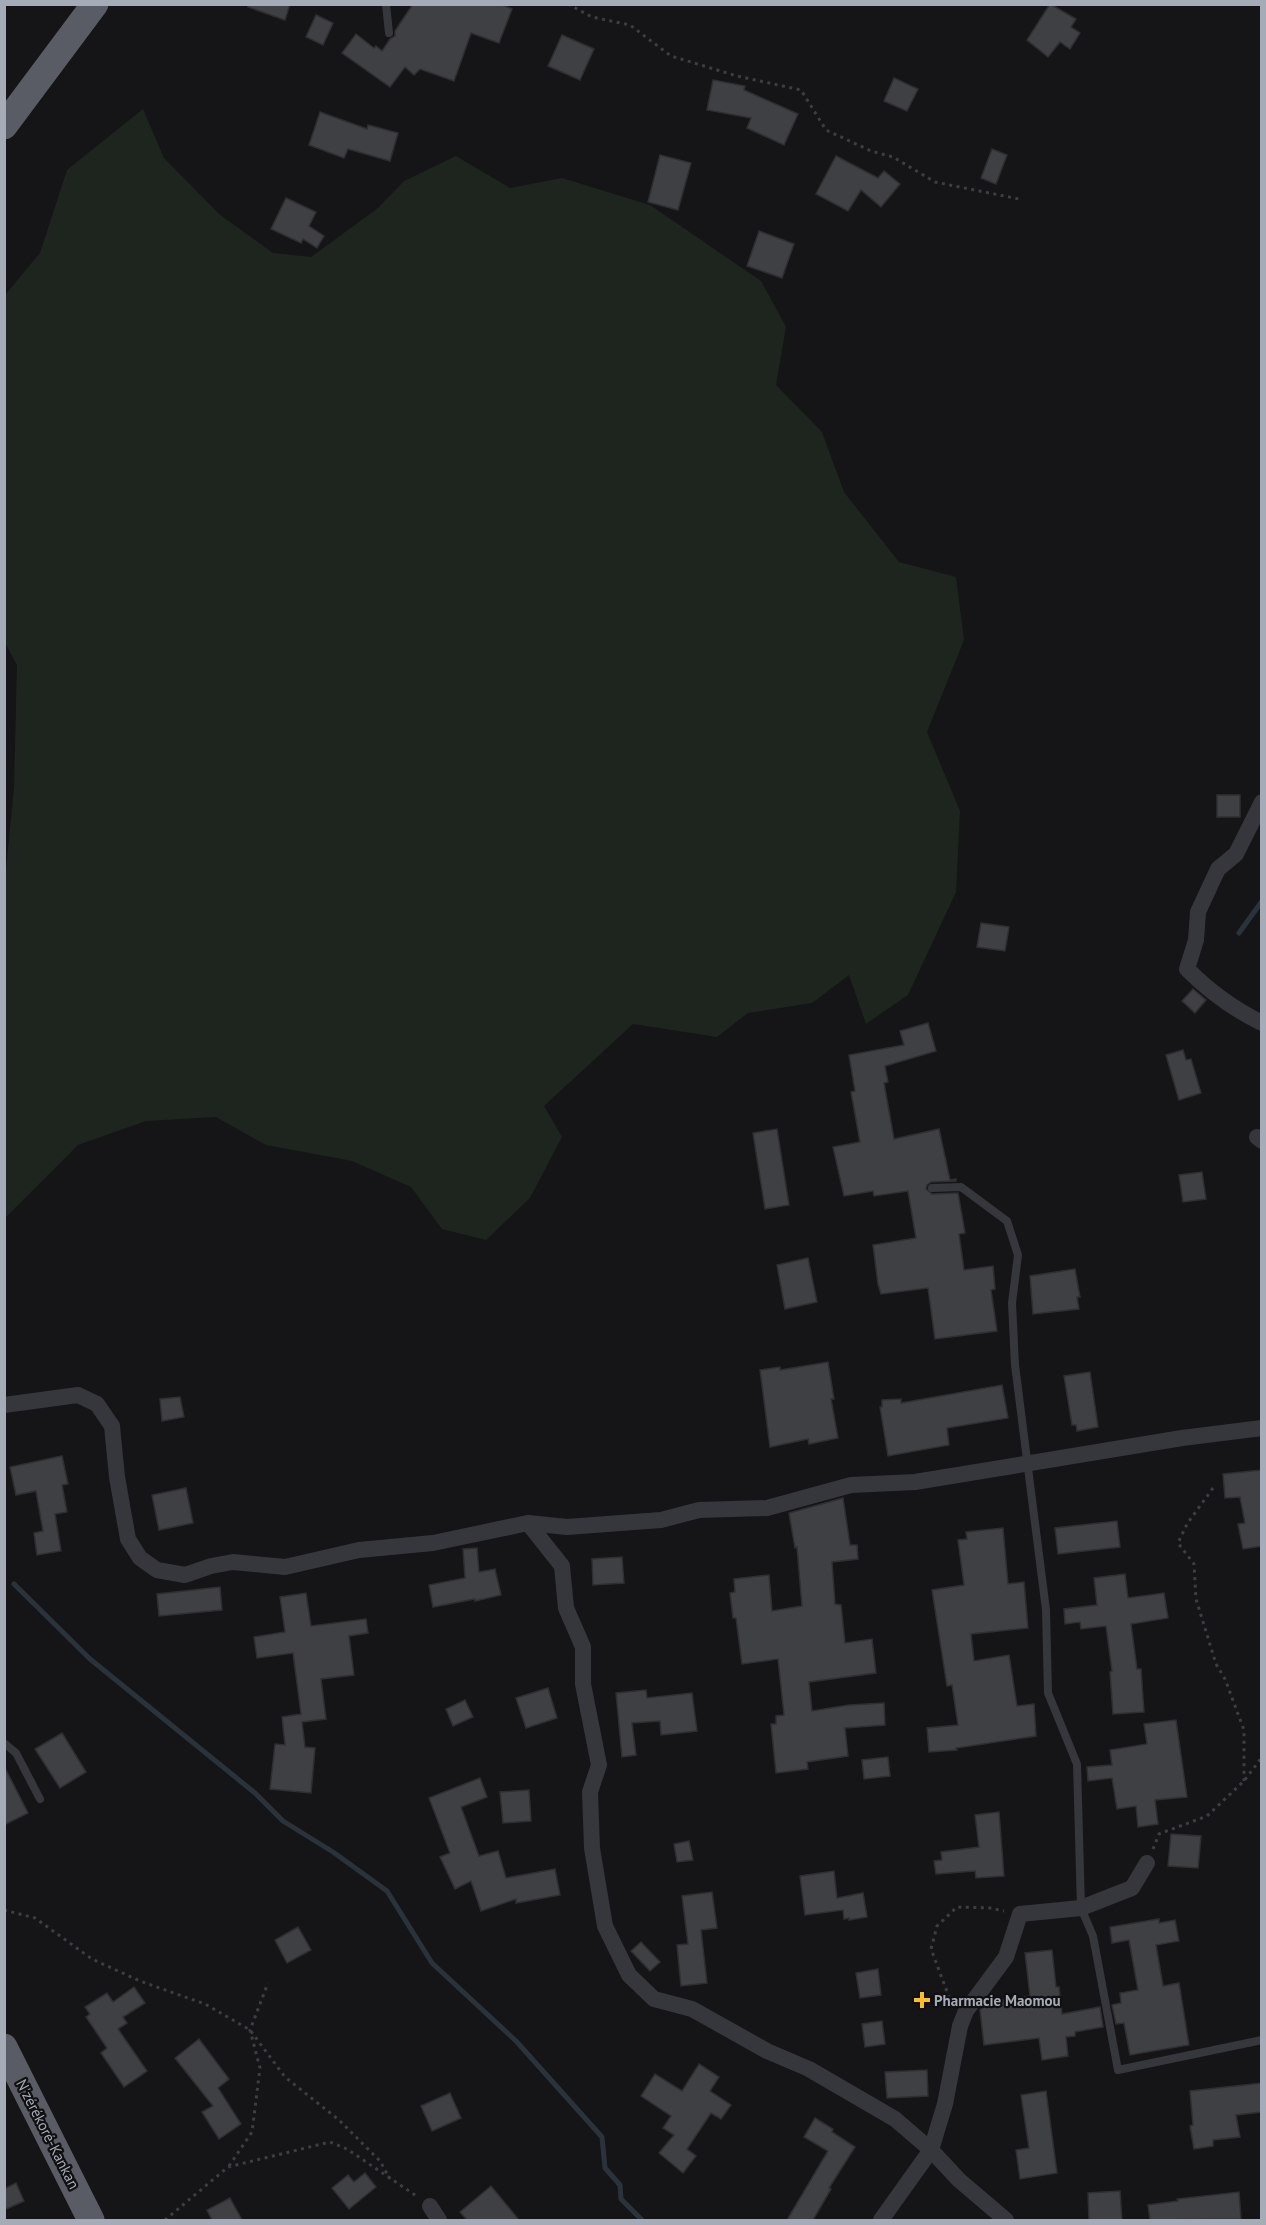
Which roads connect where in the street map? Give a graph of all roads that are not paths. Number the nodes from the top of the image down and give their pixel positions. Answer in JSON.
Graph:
{"nodes":[{"id":1,"x":95,"y":4,"type":"edge"},
{"id":2,"x":386,"y":4,"type":"edge"},
{"id":3,"x":389,"y":33,"type":"dead end"},
{"id":4,"x":4,"y":126,"type":"edge"},
{"id":5,"x":1262,"y":802,"type":"edge"},
{"id":6,"x":1262,"y":1023,"type":"edge"},
{"id":7,"x":932,"y":1188,"type":"dead end"},
{"id":8,"x":4,"y":1405,"type":"edge"},
{"id":9,"x":1262,"y":1428,"type":"edge"},
{"id":10,"x":1026,"y":1462,"type":"junction"},
{"id":11,"x":528,"y":1523,"type":"junction"},
{"id":12,"x":4,"y":1743,"type":"edge"},
{"id":13,"x":40,"y":1799,"type":"dead end"},
{"id":14,"x":1147,"y":1863,"type":"road end"},
{"id":15,"x":1081,"y":1908,"type":"junction"},
{"id":16,"x":1262,"y":2040,"type":"edge"},
{"id":17,"x":4,"y":2046,"type":"edge"},
{"id":18,"x":931,"y":2150,"type":"junction"},
{"id":19,"x":91,"y":2220,"type":"edge"},
{"id":20,"x":881,"y":2220,"type":"edge"},
{"id":21,"x":1006,"y":2220,"type":"edge"}],
"edges":[{"from":1,"to":4,"type":"highway"},
{"from":2,"to":3,"type":"lane"},
{"from":5,"to":6,"type":"street"},
{"from":7,"to":10,"type":"lane"},
{"from":8,"to":11,"type":"street"},
{"from":9,"to":10,"type":"street"},
{"from":10,"to":11,"type":"street"},
{"from":10,"to":15,"type":"lane"},
{"from":11,"to":18,"type":"street"},
{"from":12,"to":13,"type":"lane"},
{"from":14,"to":15,"type":"street"},
{"from":15,"to":16,"type":"lane"},
{"from":15,"to":18,"type":"street"},
{"from":17,"to":19,"type":"highway","name":"N'zérékoré-Kankan"},
{"from":18,"to":20,"type":"street"},
{"from":18,"to":21,"type":"street"}]}
